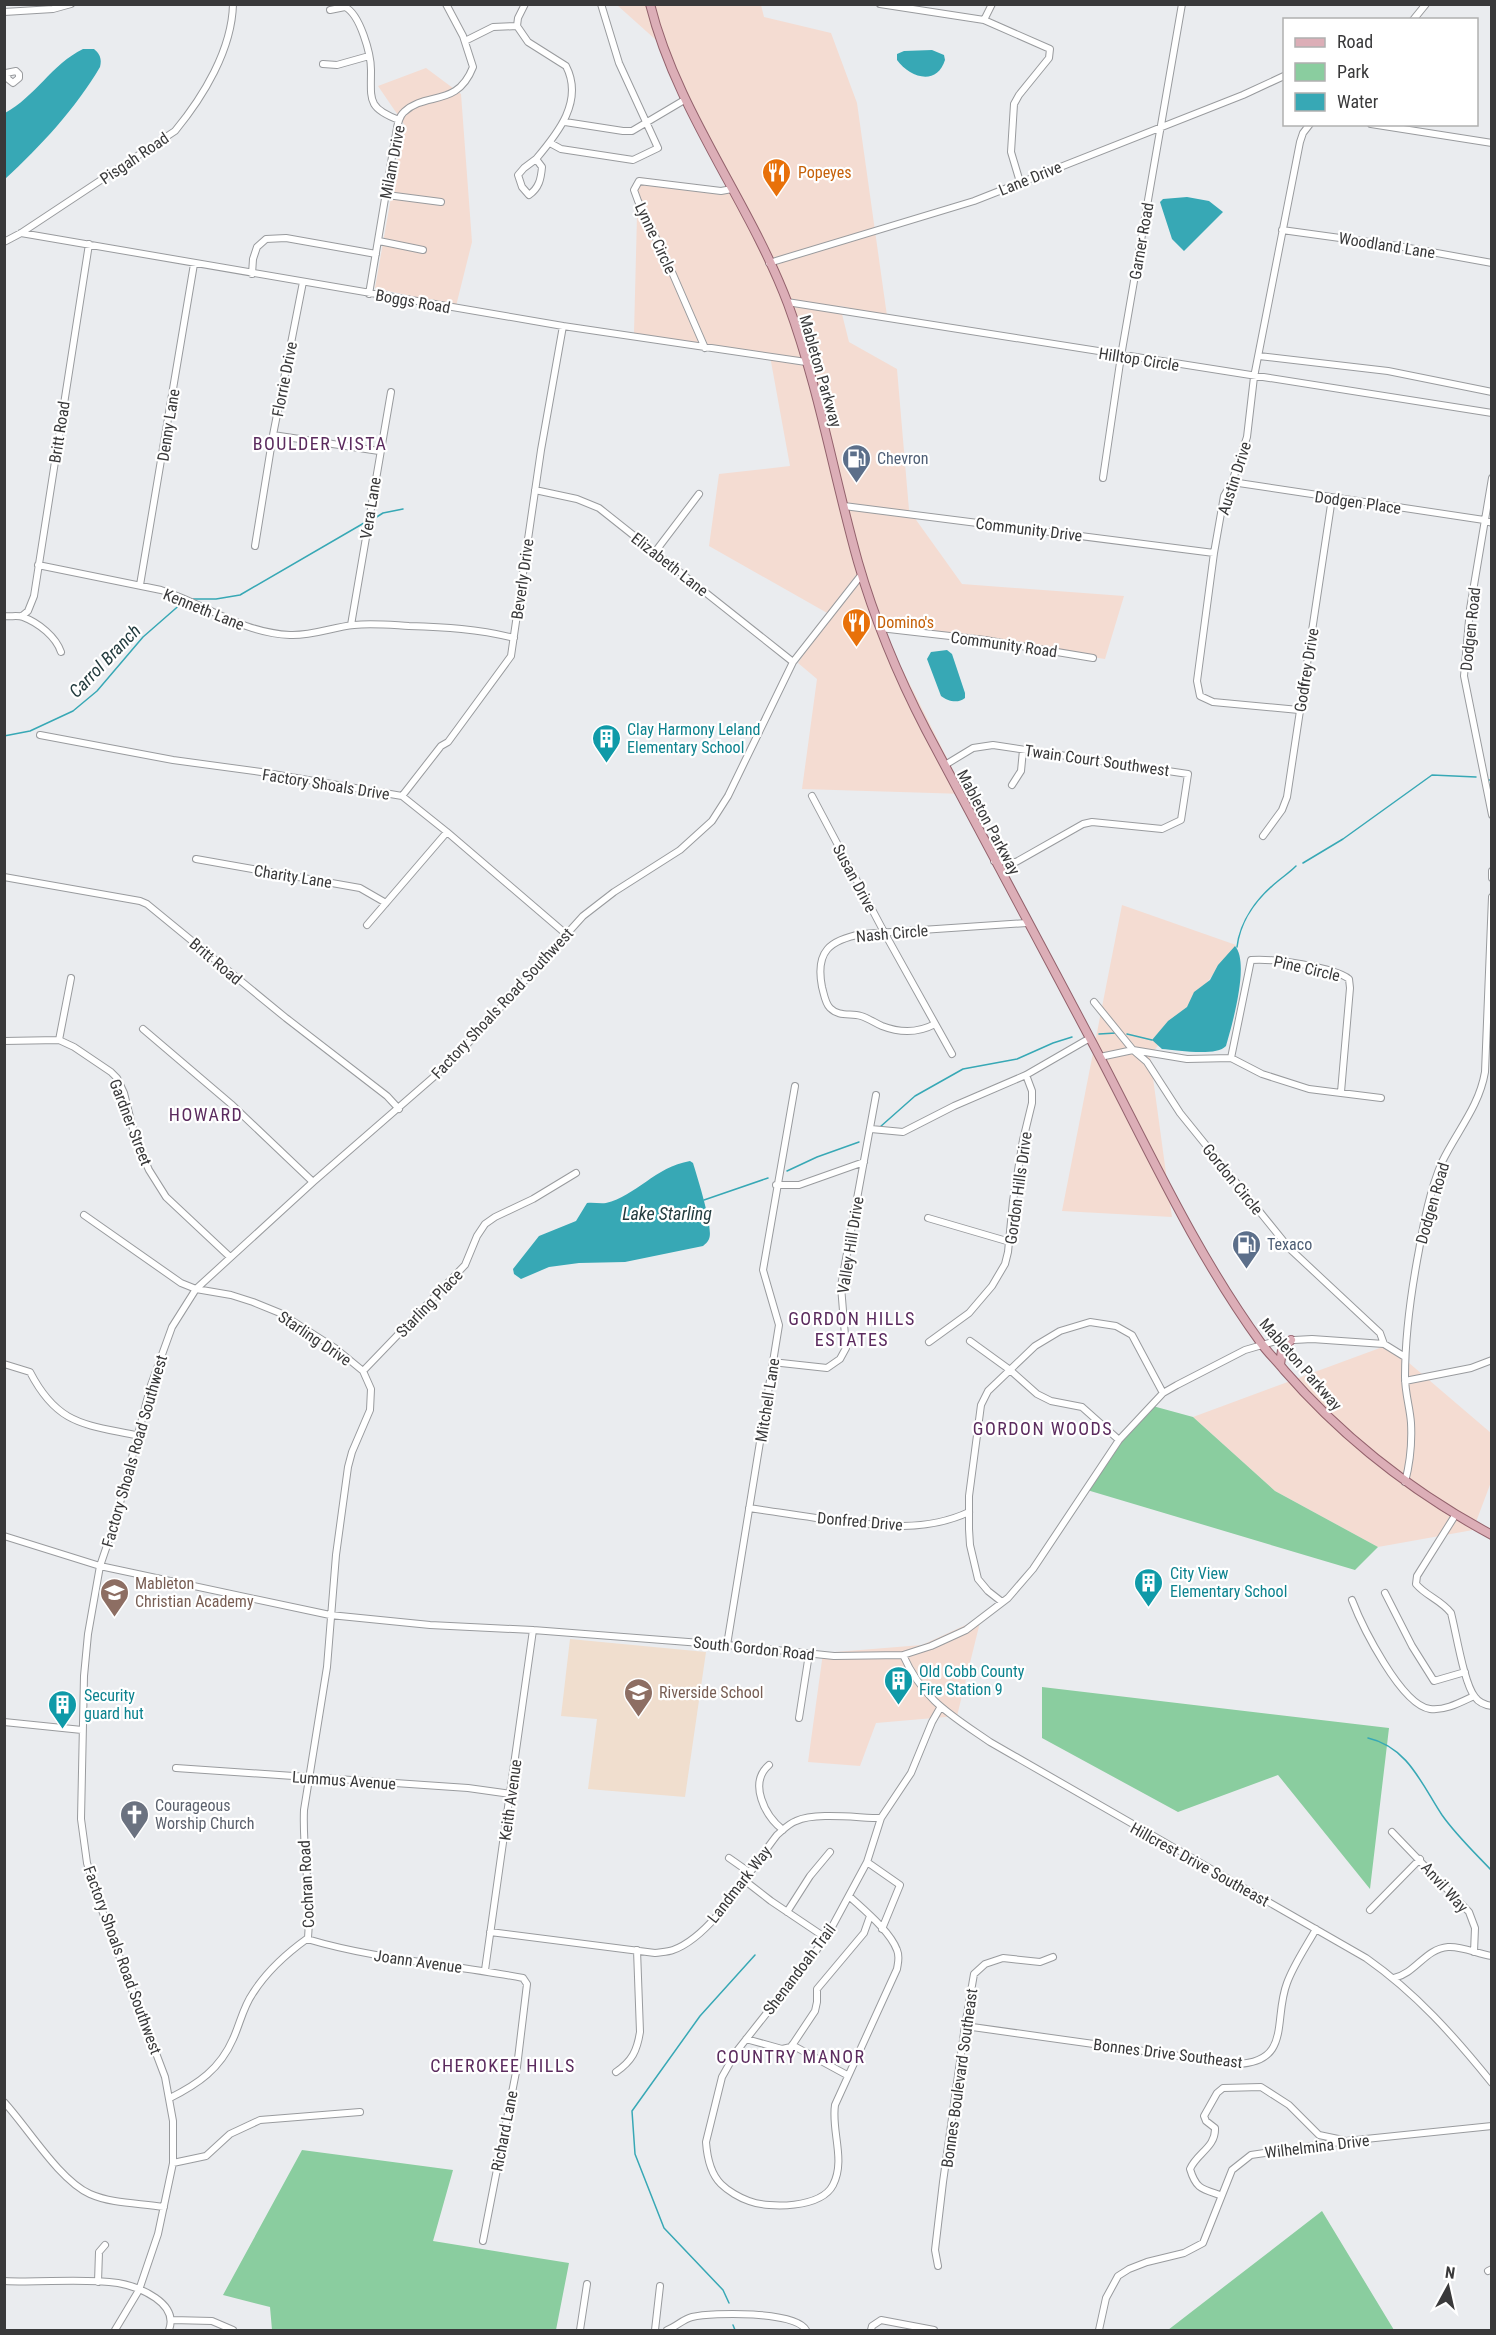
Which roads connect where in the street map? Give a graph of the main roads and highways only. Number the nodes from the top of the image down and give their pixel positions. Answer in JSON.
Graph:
{"nodes":[{"id":1,"x":650,"y":4,"type":"edge"},
{"id":2,"x":1291,"y":1340,"type":"road end"},
{"id":3,"x":1280,"y":1365,"type":"junction"},
{"id":4,"x":1491,"y":1535,"type":"edge"}],
"edges":[{"from":1,"to":3,"type":"main road","name":"Mableton Parkway"},
{"from":2,"to":3,"type":"main road"},
{"from":3,"to":4,"type":"main road","name":"Mableton Parkway"}]}
